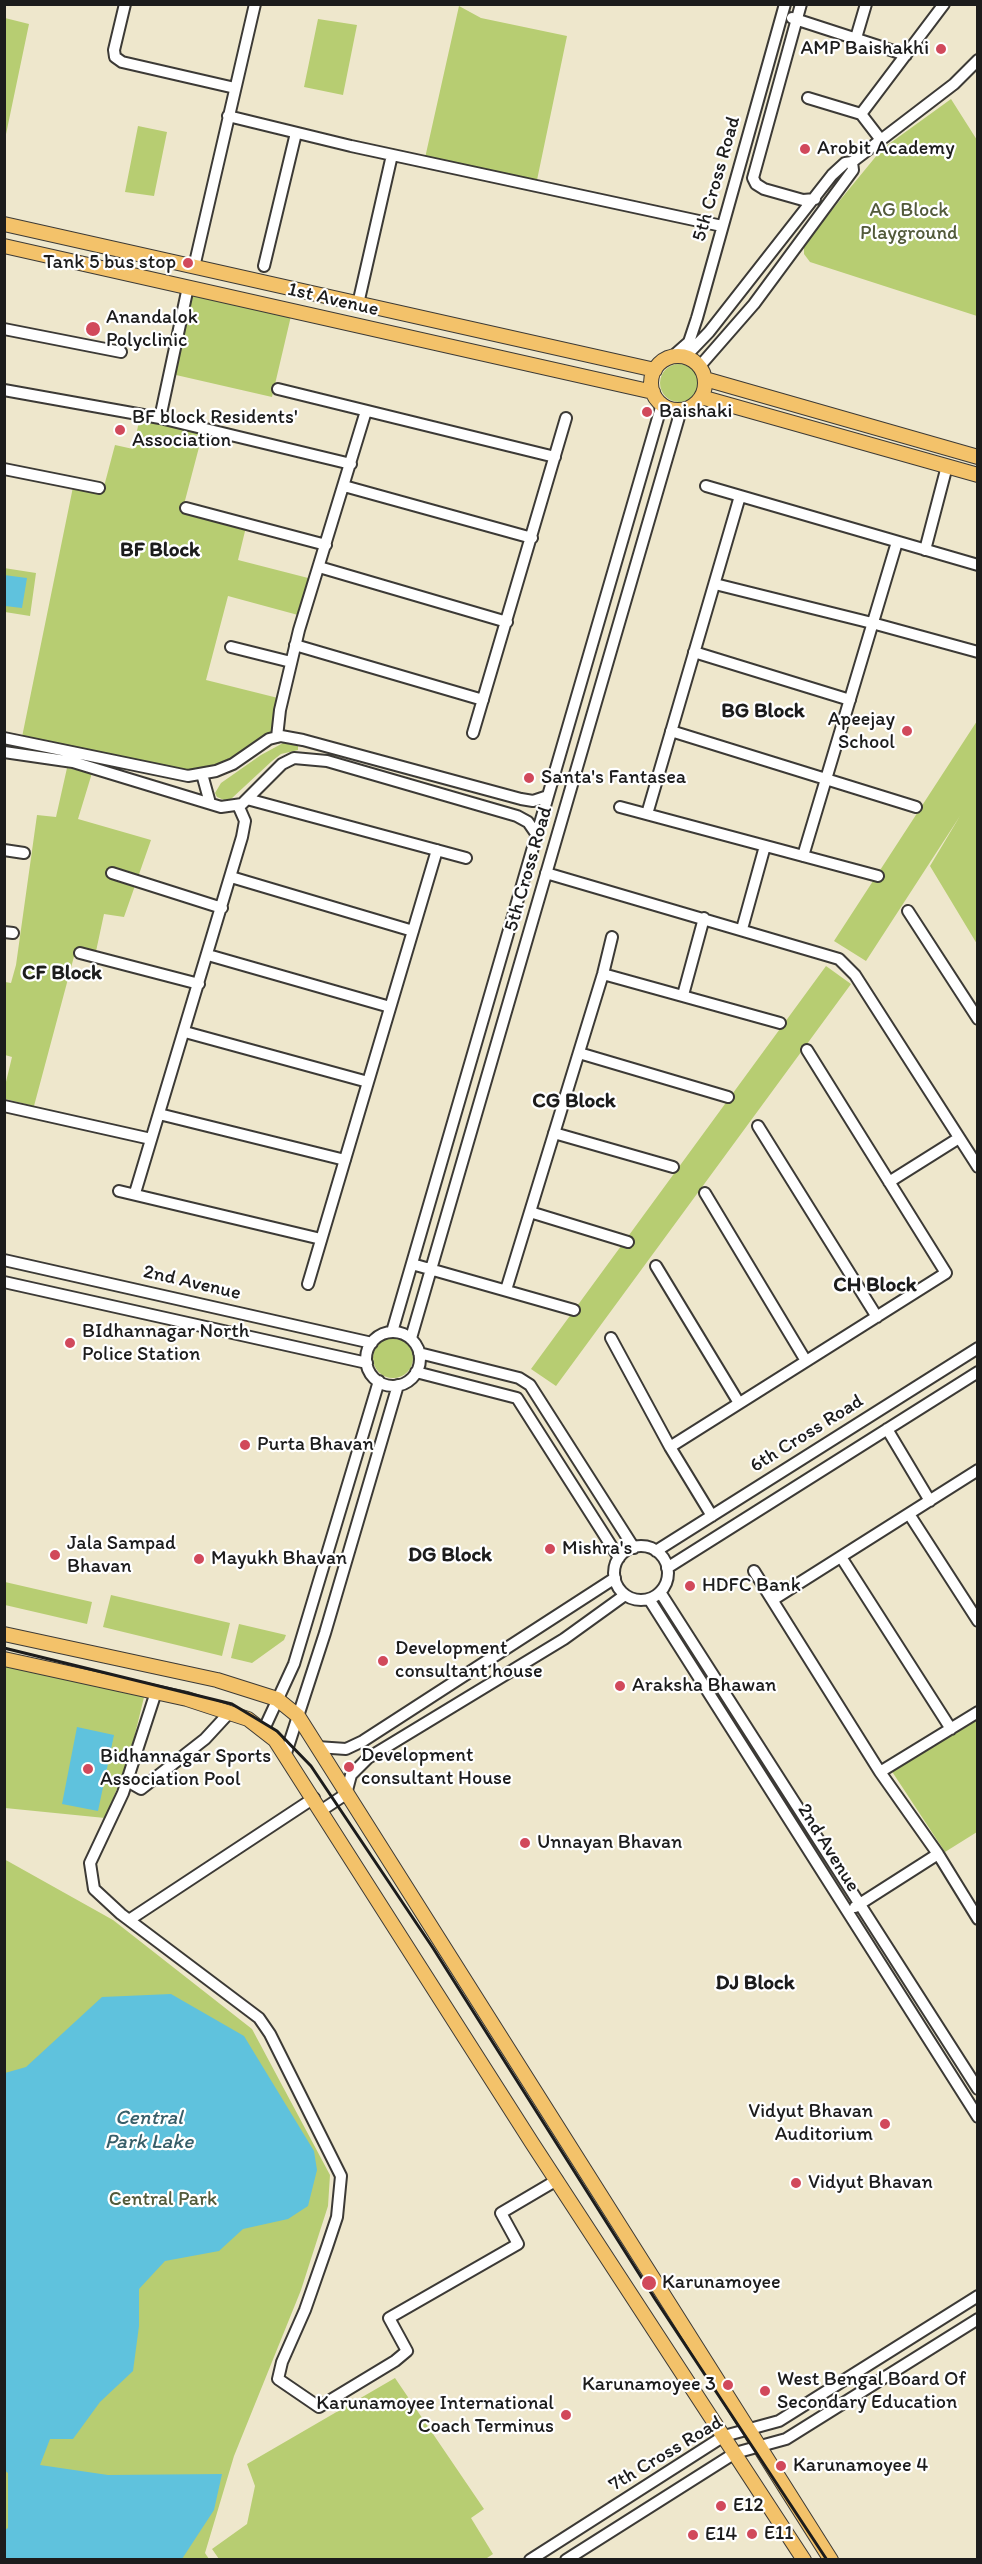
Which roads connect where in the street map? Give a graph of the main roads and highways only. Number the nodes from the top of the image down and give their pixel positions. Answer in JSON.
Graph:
{"nodes":[{"id":1,"x":4,"y":224,"type":"edge"},
{"id":2,"x":4,"y":246,"type":"edge"},
{"id":3,"x":129,"y":252,"type":"junction"},
{"id":4,"x":125,"y":273,"type":"junction"},
{"id":5,"x":655,"y":370,"type":"junction"},
{"id":6,"x":702,"y":373,"type":"junction"},
{"id":7,"x":653,"y":392,"type":"junction"},
{"id":8,"x":701,"y":397,"type":"junction"},
{"id":9,"x":978,"y":457,"type":"edge"},
{"id":10,"x":978,"y":475,"type":"edge"},
{"id":11,"x":4,"y":1634,"type":"edge"},
{"id":12,"x":43,"y":1642,"type":"junction"},
{"id":13,"x":4,"y":1659,"type":"edge"},
{"id":14,"x":38,"y":1666,"type":"junction"},
{"id":15,"x":804,"y":2559,"type":"edge"},
{"id":16,"x":831,"y":2559,"type":"edge"}],
"edges":[{"from":1,"to":3,"type":"main road"},
{"from":2,"to":4,"type":"main road","name":"1st Avenue"},
{"from":3,"to":4,"type":"main road"},
{"from":3,"to":5,"type":"main road"},
{"from":4,"to":7,"type":"main road","name":"1st Avenue"},
{"from":5,"to":6,"type":"main road"},
{"from":5,"to":7,"type":"main road"},
{"from":6,"to":8,"type":"main road"},
{"from":6,"to":9,"type":"main road"},
{"from":7,"to":8,"type":"main road"},
{"from":8,"to":10,"type":"main road"},
{"from":11,"to":12,"type":"main road"},
{"from":12,"to":14,"type":"main road"},
{"from":12,"to":16,"type":"main road"},
{"from":13,"to":14,"type":"main road"},
{"from":14,"to":15,"type":"main road"}]}
